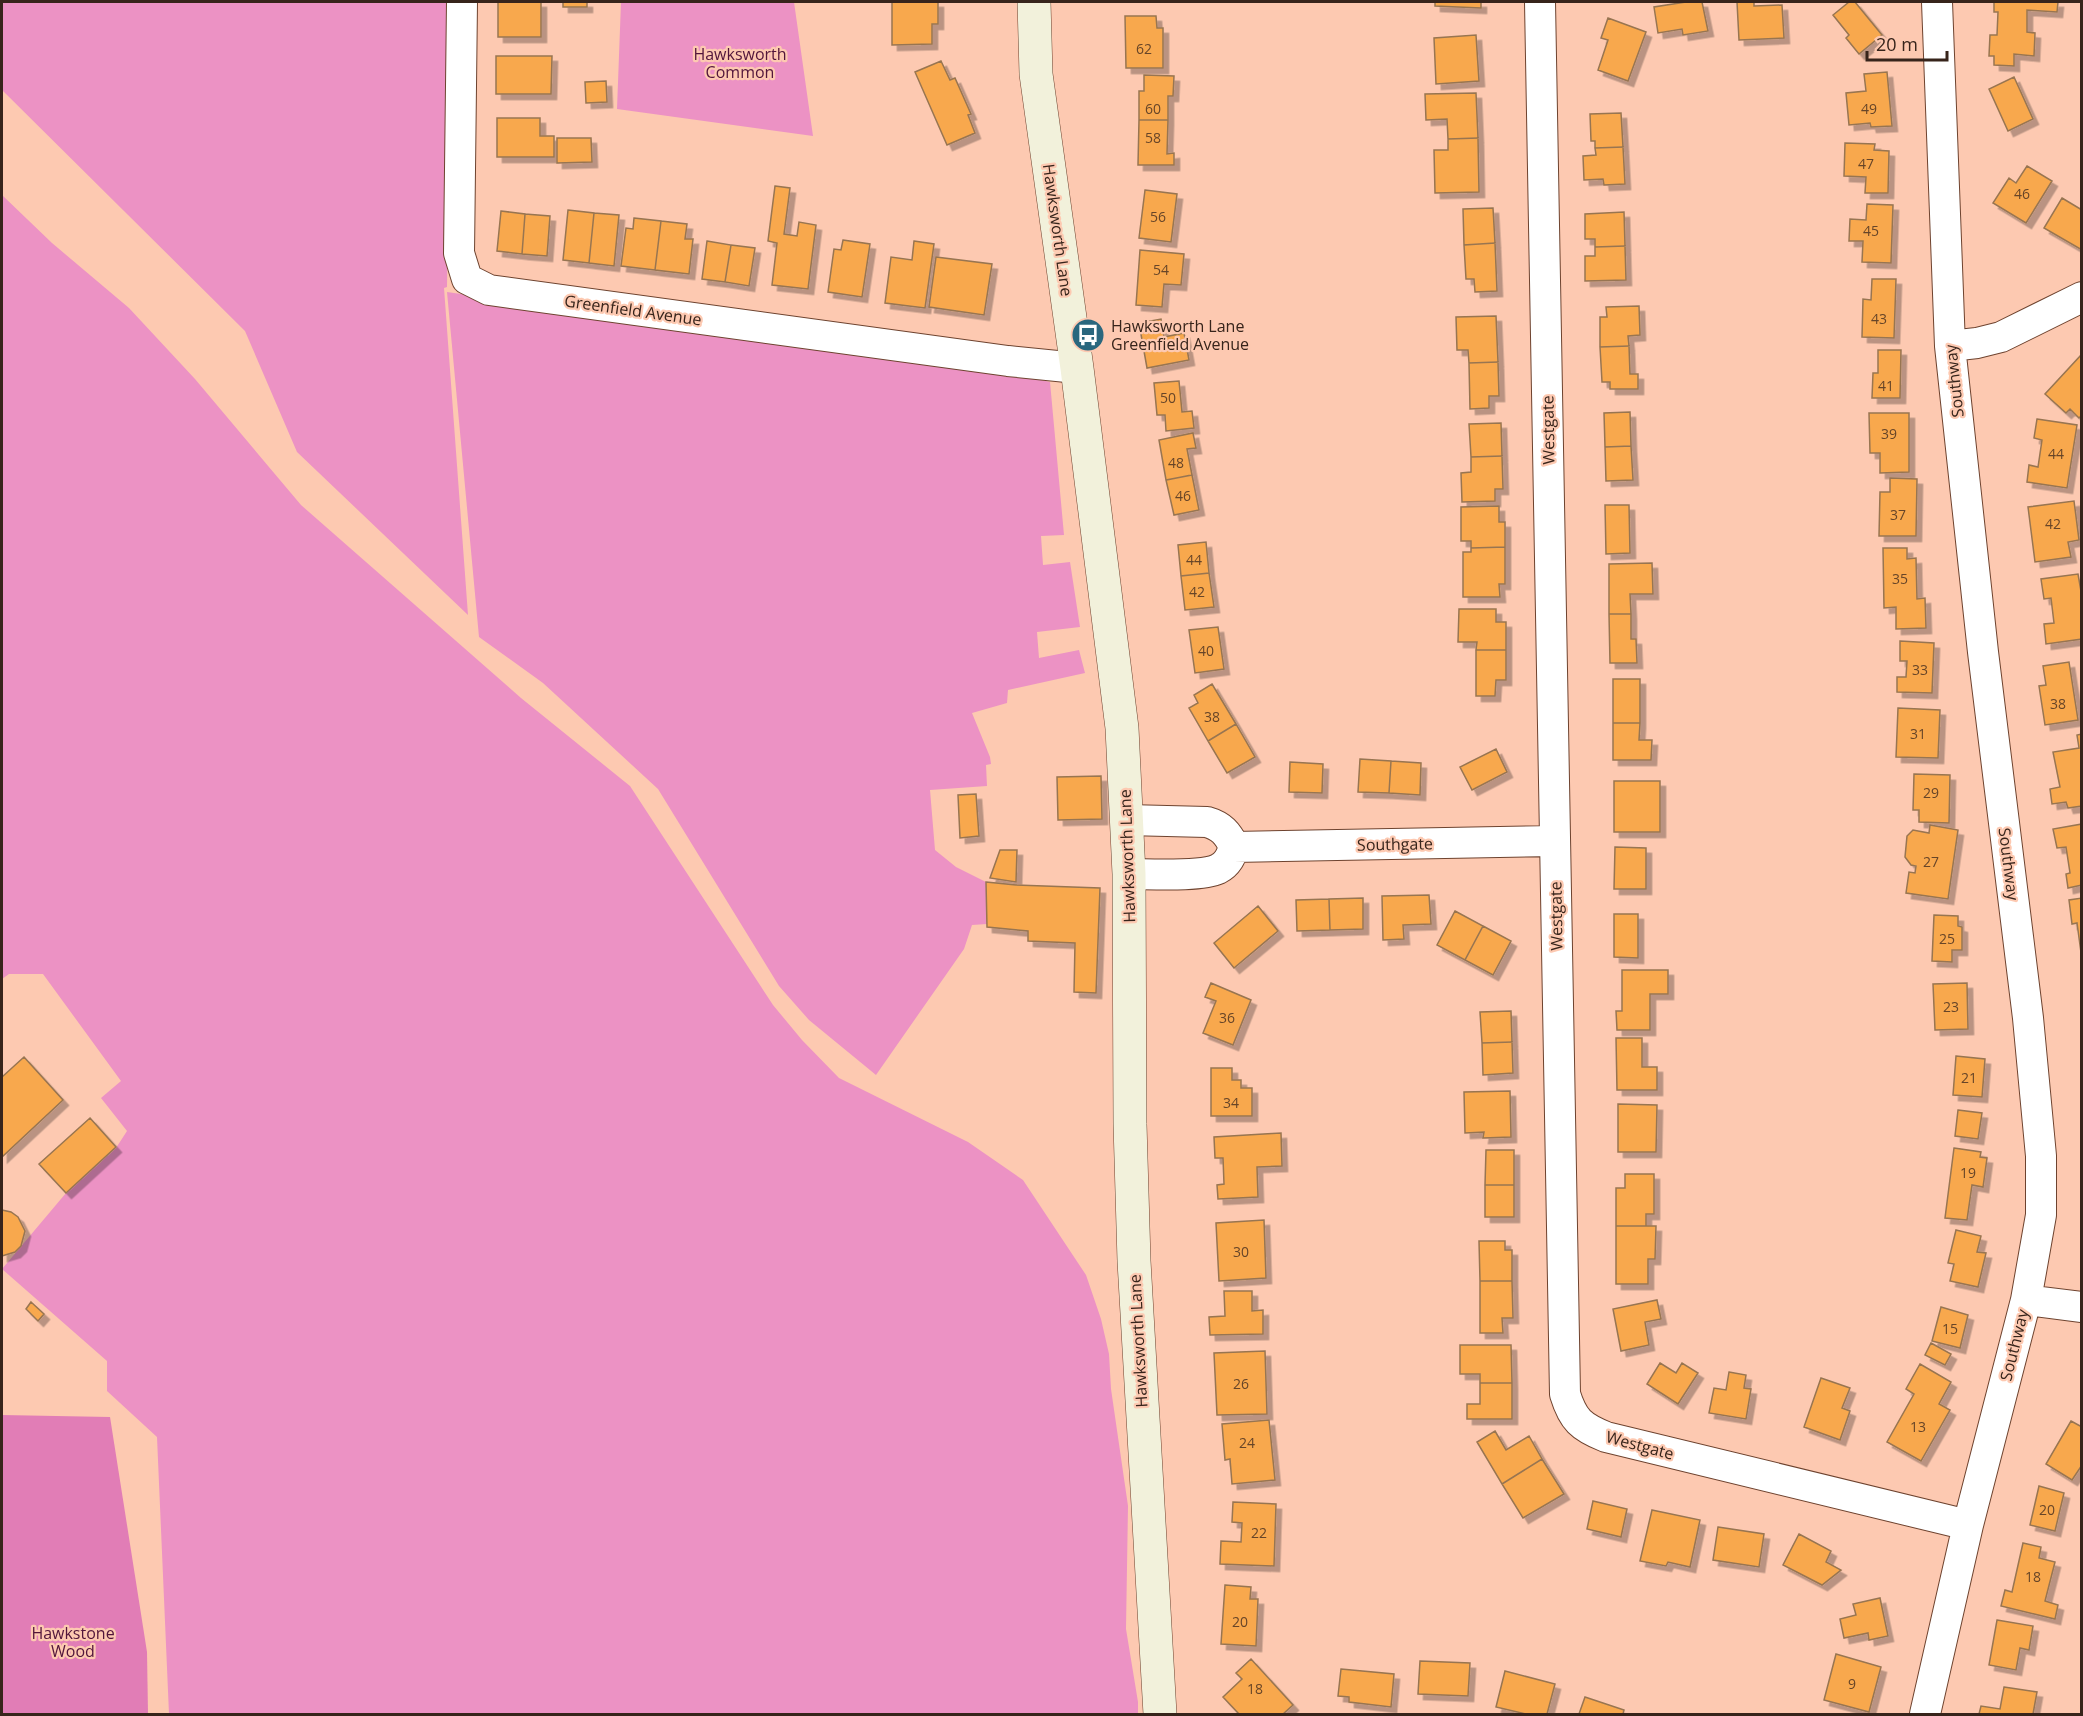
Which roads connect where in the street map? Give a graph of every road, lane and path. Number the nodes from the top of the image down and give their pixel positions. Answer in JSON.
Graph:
{"nodes":[{"id":1,"x":462,"y":2,"type":"edge"},
{"id":2,"x":1034,"y":2,"type":"edge"},
{"id":3,"x":1540,"y":2,"type":"edge"},
{"id":4,"x":1936,"y":2,"type":"edge"},
{"id":5,"x":2082,"y":297,"type":"edge"},
{"id":6,"x":1950,"y":346,"type":"junction"},
{"id":7,"x":1077,"y":368,"type":"junction"},
{"id":8,"x":1126,"y":820,"type":"junction"},
{"id":9,"x":1555,"y":841,"type":"junction"},
{"id":10,"x":1234,"y":847,"type":"junction"},
{"id":11,"x":1129,"y":874,"type":"junction"},
{"id":12,"x":2026,"y":1299,"type":"junction"},
{"id":13,"x":2082,"y":1307,"type":"edge"},
{"id":14,"x":1968,"y":1525,"type":"junction"},
{"id":15,"x":1160,"y":1714,"type":"edge"},
{"id":16,"x":1925,"y":1714,"type":"edge"}],
"edges":[{"from":1,"to":7,"type":"street","name":"Greenfield Avenue"},
{"from":2,"to":7,"type":"street","name":"Hawksworth Lane"},
{"from":3,"to":9,"type":"street","name":"Westgate"},
{"from":4,"to":6,"type":"street","name":"Southway"},
{"from":5,"to":6,"type":"street"},
{"from":6,"to":12,"type":"street","name":"Southway"},
{"from":7,"to":8,"type":"street","name":"Hawksworth Lane"},
{"from":8,"to":10,"type":"street"},
{"from":8,"to":11,"type":"street","name":"Hawksworth Lane"},
{"from":9,"to":10,"type":"street","name":"Southgate"},
{"from":9,"to":14,"type":"street","name":"Westgate"},
{"from":10,"to":11,"type":"street"},
{"from":11,"to":15,"type":"street","name":"Hawksworth Lane"},
{"from":12,"to":13,"type":"street"},
{"from":12,"to":14,"type":"street","name":"Southway"},
{"from":14,"to":16,"type":"street","name":"Southway"}]}
